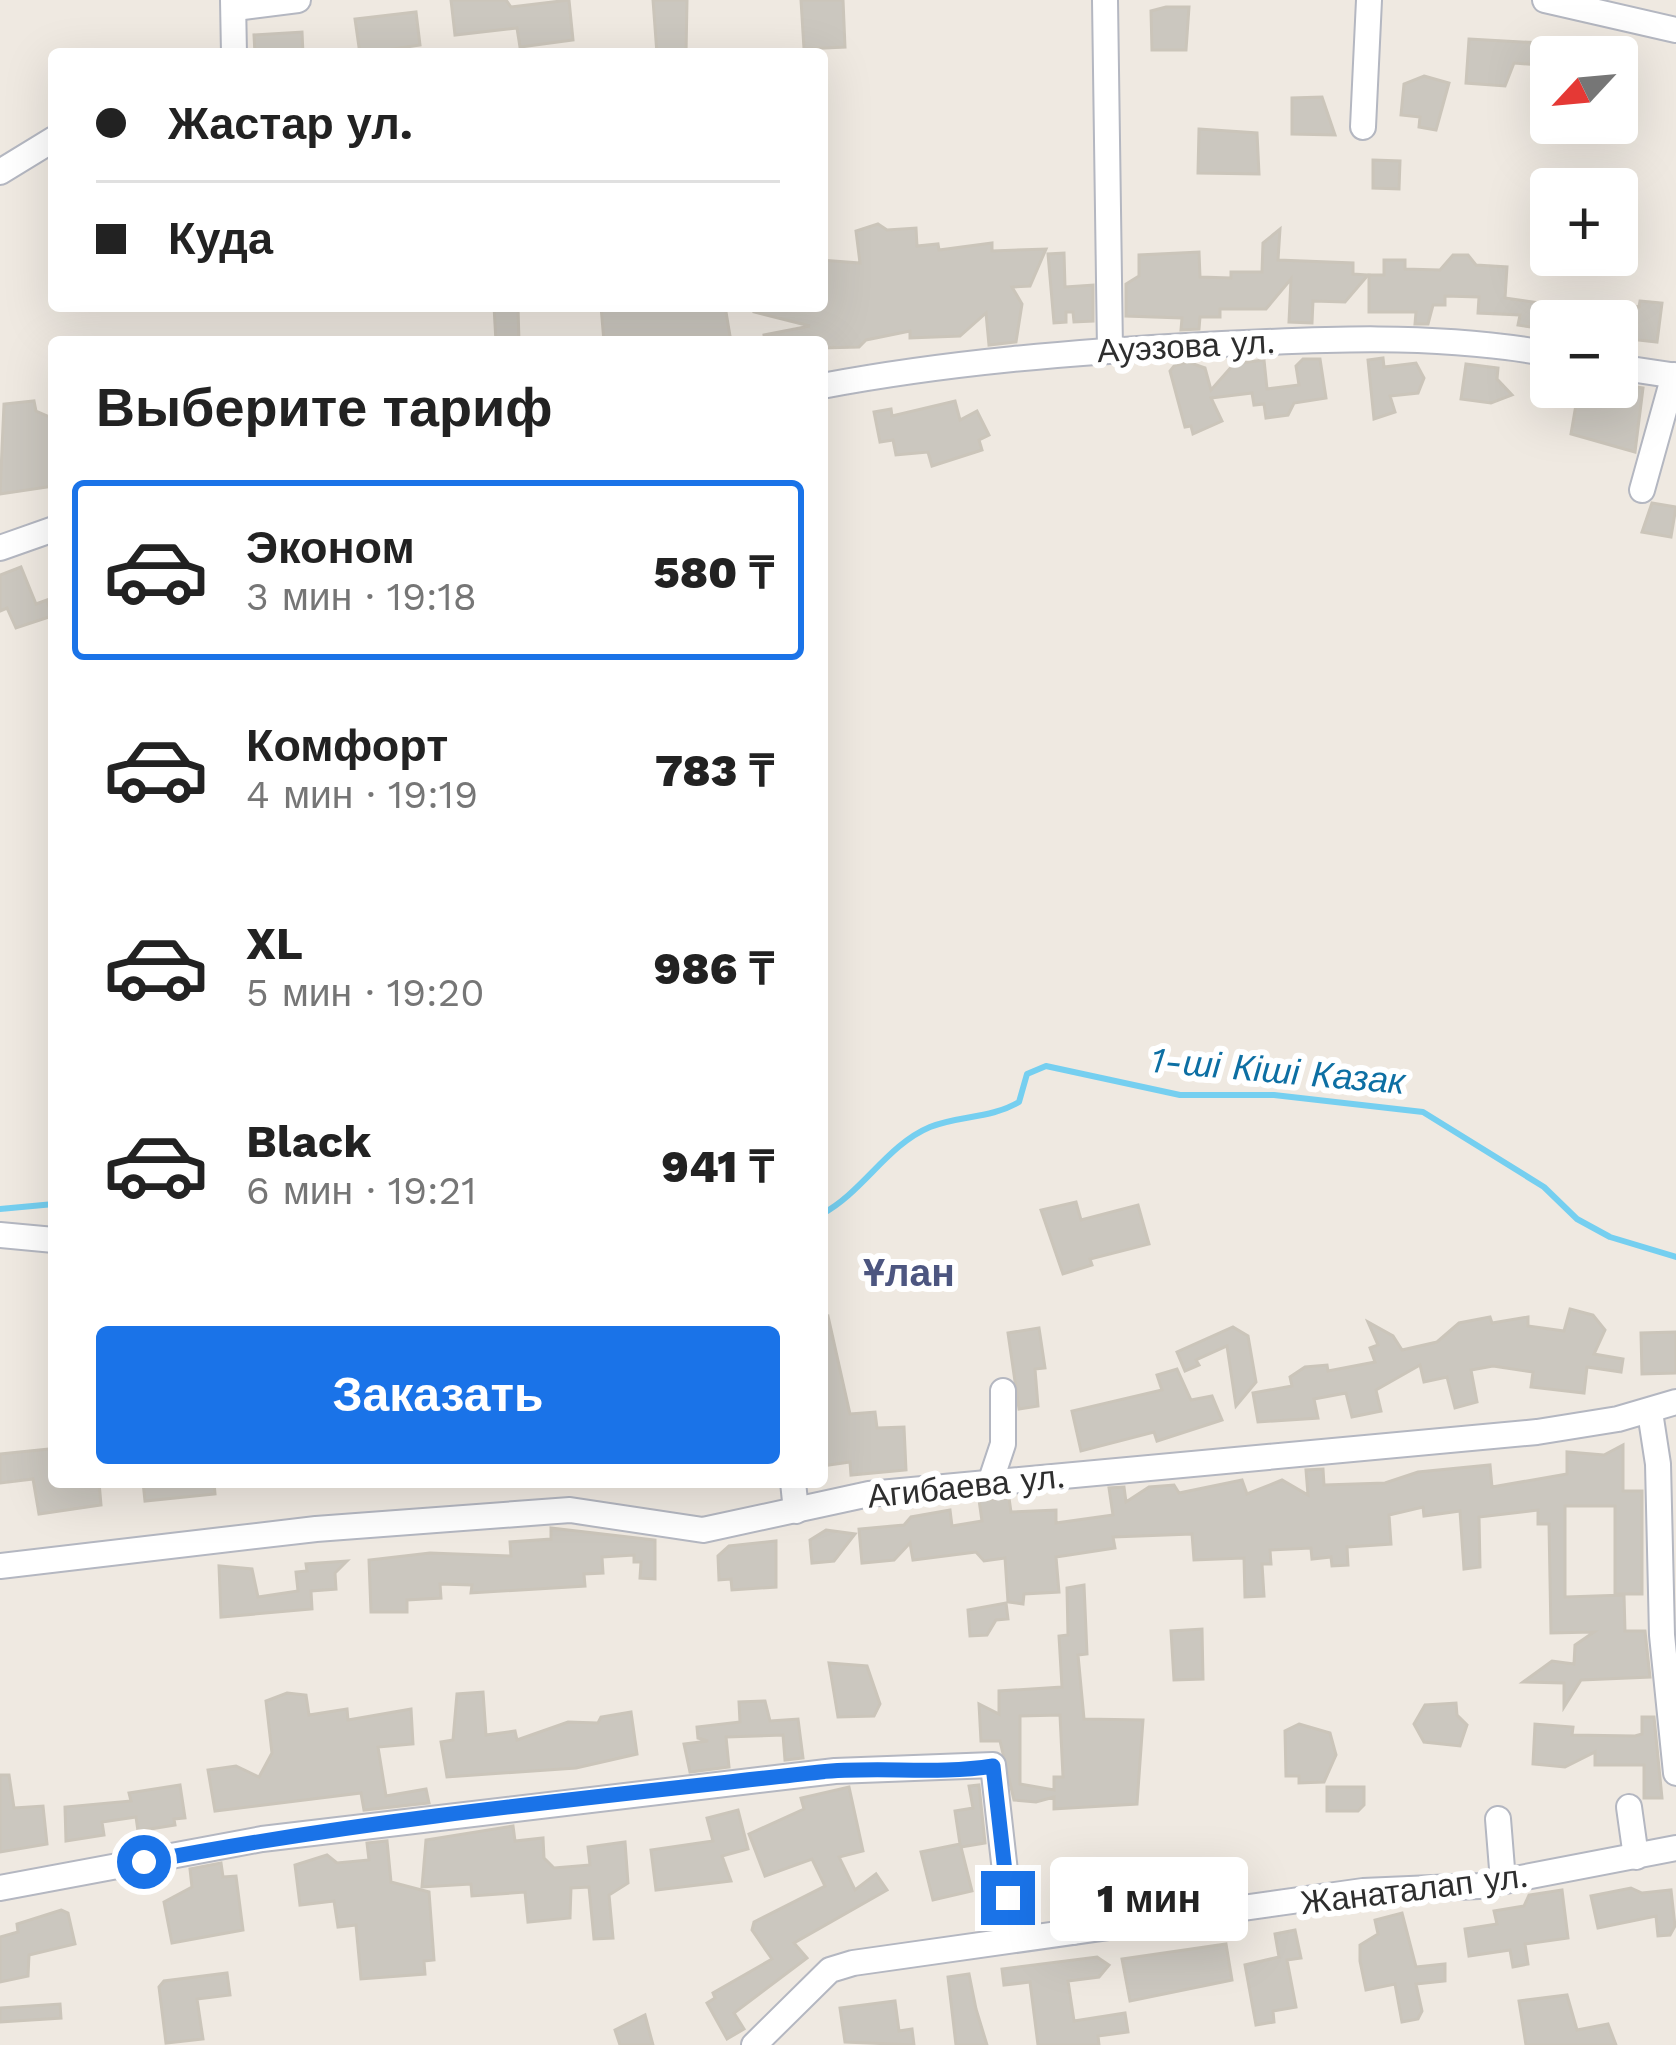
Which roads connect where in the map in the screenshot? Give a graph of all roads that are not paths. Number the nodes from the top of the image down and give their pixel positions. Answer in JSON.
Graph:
{"nodes":[{"id":1,"x":298,"y":0,"type":"edge"},
{"id":2,"x":1105,"y":0,"type":"edge"},
{"id":3,"x":1369,"y":0,"type":"edge"},
{"id":4,"x":1545,"y":0,"type":"edge"},
{"id":5,"x":234,"y":4,"type":"edge"},
{"id":6,"x":1676,"y":30,"type":"edge"},
{"id":7,"x":234,"y":48,"type":"edge"},
{"id":8,"x":1363,"y":127,"type":"dead end"},
{"id":9,"x":48,"y":143,"type":"edge"},
{"id":10,"x":0,"y":172,"type":"edge"},
{"id":11,"x":1110,"y":350,"type":"junction"},
{"id":12,"x":1530,"y":350,"type":"edge"},
{"id":13,"x":1638,"y":370,"type":"edge"},
{"id":14,"x":1675,"y":375,"type":"edge"},
{"id":15,"x":828,"y":385,"type":"edge"},
{"id":16,"x":1642,"y":490,"type":"dead end"},
{"id":17,"x":48,"y":531,"type":"edge"},
{"id":18,"x":0,"y":548,"type":"edge"},
{"id":19,"x":0,"y":1235,"type":"edge"},
{"id":20,"x":48,"y":1239,"type":"edge"},
{"id":21,"x":1003,"y":1391,"type":"dead end"},
{"id":22,"x":1676,"y":1402,"type":"edge"},
{"id":23,"x":1650,"y":1412,"type":"junction"},
{"id":24,"x":990,"y":1483,"type":"junction"},
{"id":25,"x":794,"y":1488,"type":"edge"},
{"id":26,"x":796,"y":1511,"type":"junction"},
{"id":27,"x":0,"y":1566,"type":"edge"},
{"id":28,"x":1676,"y":1773,"type":"edge"},
{"id":29,"x":1629,"y":1807,"type":"dead end"},
{"id":30,"x":1498,"y":1819,"type":"dead end"},
{"id":31,"x":1676,"y":1848,"type":"edge"},
{"id":32,"x":1636,"y":1857,"type":"junction"},
{"id":33,"x":1070,"y":1877,"type":"dead end"},
{"id":34,"x":1503,"y":1881,"type":"junction"},
{"id":35,"x":0,"y":1888,"type":"edge"},
{"id":36,"x":1073,"y":1932,"type":"junction"},
{"id":37,"x":1031,"y":1937,"type":"junction"},
{"id":38,"x":754,"y":2045,"type":"edge"}],
"edges":[{"from":1,"to":5,"type":"street"},
{"from":2,"to":11,"type":"street"},
{"from":3,"to":8,"type":"street"},
{"from":4,"to":6,"type":"street"},
{"from":5,"to":7,"type":"street"},
{"from":9,"to":10,"type":"street"},
{"from":11,"to":12,"type":"street","name":"Ауэзова ул."},
{"from":11,"to":15,"type":"street","name":"Ауэзова ул."},
{"from":13,"to":14,"type":"street"},
{"from":14,"to":16,"type":"street"},
{"from":17,"to":18,"type":"street"},
{"from":19,"to":20,"type":"street"},
{"from":21,"to":24,"type":"street"},
{"from":22,"to":23,"type":"street","name":"Агибаева ул."},
{"from":23,"to":24,"type":"street","name":"Агибаева ул."},
{"from":23,"to":28,"type":"street"},
{"from":24,"to":26,"type":"street","name":"Агибаева ул."},
{"from":25,"to":26,"type":"street"},
{"from":26,"to":27,"type":"street","name":"Агибаева ул."},
{"from":29,"to":32,"type":"street"},
{"from":30,"to":34,"type":"street"},
{"from":31,"to":32,"type":"street","name":"Жанаталап ул."},
{"from":32,"to":34,"type":"street","name":"Жанаталап ул."},
{"from":33,"to":36,"type":"street"},
{"from":34,"to":36,"type":"street","name":"Жанаталап ул."},
{"from":35,"to":37,"type":"street"},
{"from":36,"to":37,"type":"street","name":"Жанаталап ул."},
{"from":37,"to":38,"type":"street","name":"Жанаталап ул."}]}
